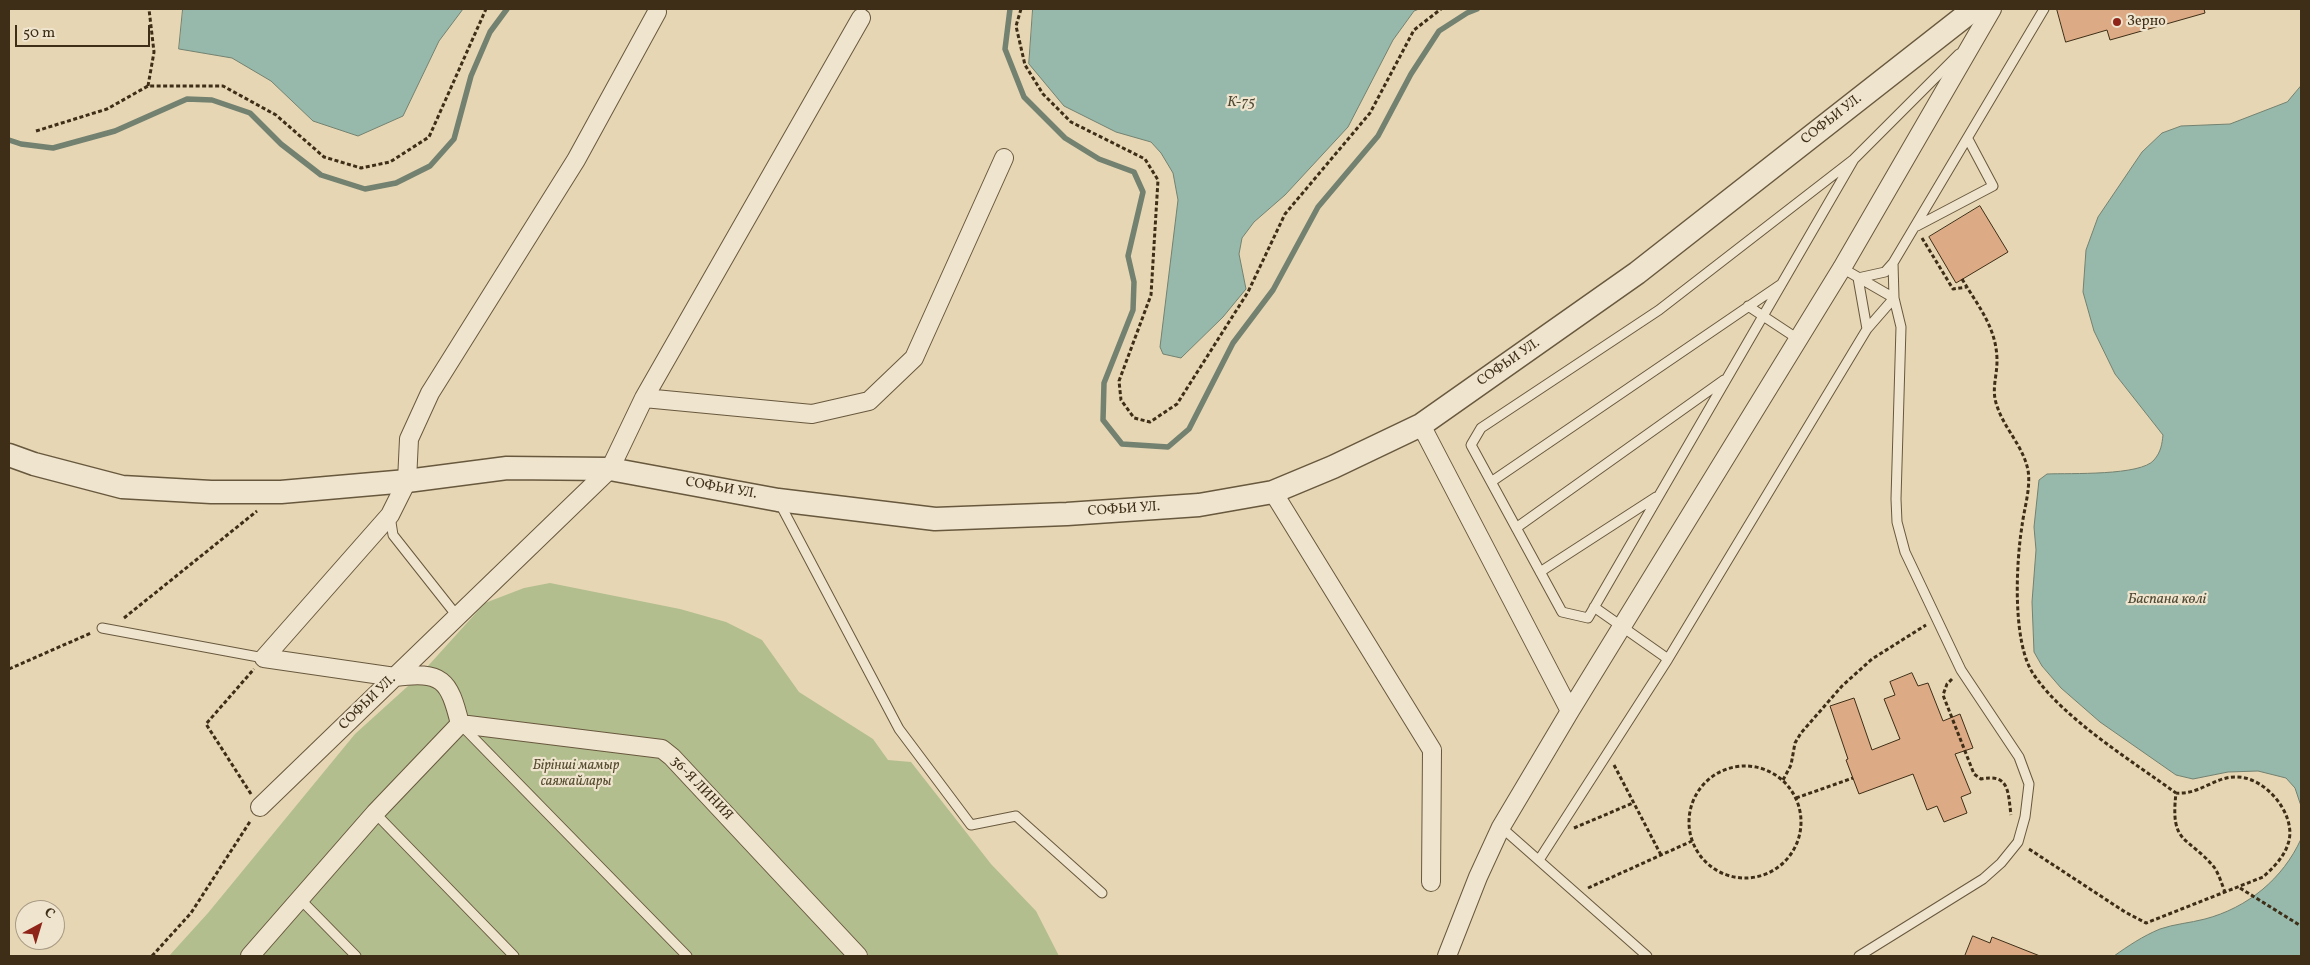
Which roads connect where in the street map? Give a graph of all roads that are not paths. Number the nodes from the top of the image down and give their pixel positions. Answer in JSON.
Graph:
{"nodes":[{"id":1,"x":1974,"y":9,"type":"edge"},
{"id":2,"x":1992,"y":9,"type":"edge"},
{"id":3,"x":2044,"y":9,"type":"edge"},
{"id":4,"x":656,"y":12,"type":"dead end"},
{"id":5,"x":861,"y":18,"type":"dead end"},
{"id":6,"x":1972,"y":41,"type":"junction"},
{"id":7,"x":1968,"y":138,"type":"junction"},
{"id":8,"x":1004,"y":158,"type":"dead end"},
{"id":9,"x":1854,"y":159,"type":"junction"},
{"id":10,"x":1915,"y":227,"type":"junction"},
{"id":11,"x":1893,"y":263,"type":"junction"},
{"id":12,"x":1842,"y":268,"type":"junction"},
{"id":13,"x":1858,"y":278,"type":"junction"},
{"id":14,"x":1782,"y":283,"type":"junction"},
{"id":15,"x":1894,"y":298,"type":"junction"},
{"id":16,"x":1748,"y":306,"type":"junction"},
{"id":17,"x":1763,"y":316,"type":"junction"},
{"id":18,"x":1867,"y":329,"type":"junction"},
{"id":19,"x":1798,"y":339,"type":"junction"},
{"id":20,"x":1727,"y":379,"type":"junction"},
{"id":21,"x":644,"y":398,"type":"junction"},
{"id":22,"x":1421,"y":425,"type":"junction"},
{"id":23,"x":9,"y":455,"type":"edge"},
{"id":24,"x":610,"y":469,"type":"junction"},
{"id":25,"x":407,"y":481,"type":"junction"},
{"id":26,"x":1491,"y":482,"type":"junction"},
{"id":27,"x":1273,"y":492,"type":"junction"},
{"id":28,"x":1659,"y":495,"type":"junction"},
{"id":29,"x":778,"y":500,"type":"junction"},
{"id":30,"x":390,"y":515,"type":"junction"},
{"id":31,"x":1516,"y":528,"type":"junction"},
{"id":32,"x":1540,"y":572,"type":"junction"},
{"id":33,"x":1594,"y":607,"type":"junction"},
{"id":34,"x":457,"y":616,"type":"junction"},
{"id":35,"x":1622,"y":626,"type":"junction"},
{"id":36,"x":102,"y":628,"type":"road end"},
{"id":37,"x":264,"y":658,"type":"junction"},
{"id":38,"x":1668,"y":659,"type":"junction"},
{"id":39,"x":395,"y":676,"type":"junction"},
{"id":40,"x":1570,"y":711,"type":"junction"},
{"id":41,"x":460,"y":724,"type":"junction"},
{"id":42,"x":260,"y":807,"type":"road end"},
{"id":43,"x":375,"y":813,"type":"junction"},
{"id":44,"x":1502,"y":827,"type":"junction"},
{"id":45,"x":1540,"y":860,"type":"junction"},
{"id":46,"x":1431,"y":882,"type":"dead end"},
{"id":47,"x":1102,"y":893,"type":"dead end"},
{"id":48,"x":301,"y":900,"type":"junction"},
{"id":49,"x":250,"y":956,"type":"edge"},
{"id":50,"x":356,"y":956,"type":"edge"},
{"id":51,"x":514,"y":956,"type":"edge"},
{"id":52,"x":687,"y":956,"type":"edge"},
{"id":53,"x":858,"y":956,"type":"edge"},
{"id":54,"x":1447,"y":956,"type":"edge"},
{"id":55,"x":1647,"y":956,"type":"edge"},
{"id":56,"x":1859,"y":956,"type":"edge"}],
"edges":[{"from":1,"to":22,"type":"street","name":"СОФЬИ УЛ."},
{"from":2,"to":6,"type":"street"},
{"from":3,"to":7,"type":"lane"},
{"from":4,"to":25,"type":"street"},
{"from":5,"to":21,"type":"street"},
{"from":6,"to":9,"type":"lane"},
{"from":6,"to":12,"type":"street"},
{"from":7,"to":10,"type":"lane"},
{"from":7,"to":10,"type":"lane"},
{"from":8,"to":21,"type":"street"},
{"from":9,"to":14,"type":"lane"},
{"from":9,"to":26,"type":"lane"},
{"from":10,"to":11,"type":"lane"},
{"from":11,"to":13,"type":"lane"},
{"from":11,"to":15,"type":"lane"},
{"from":12,"to":13,"type":"lane"},
{"from":12,"to":19,"type":"street"},
{"from":13,"to":15,"type":"lane"},
{"from":13,"to":18,"type":"lane"},
{"from":14,"to":16,"type":"lane"},
{"from":14,"to":17,"type":"lane"},
{"from":15,"to":18,"type":"lane"},
{"from":15,"to":56,"type":"lane"},
{"from":16,"to":17,"type":"lane"},
{"from":16,"to":26,"type":"lane"},
{"from":17,"to":19,"type":"lane"},
{"from":17,"to":20,"type":"lane"},
{"from":18,"to":38,"type":"lane"},
{"from":19,"to":35,"type":"street"},
{"from":20,"to":28,"type":"lane"},
{"from":20,"to":31,"type":"lane"},
{"from":21,"to":24,"type":"street"},
{"from":22,"to":27,"type":"street","name":"СОФЬИ УЛ."},
{"from":22,"to":40,"type":"street"},
{"from":23,"to":25,"type":"street"},
{"from":24,"to":25,"type":"street"},
{"from":24,"to":29,"type":"street","name":"СОФЬИ УЛ."},
{"from":24,"to":34,"type":"street","name":"СОФЬИ УЛ."},
{"from":25,"to":30,"type":"street"},
{"from":26,"to":31,"type":"lane"},
{"from":27,"to":29,"type":"street","name":"СОФЬИ УЛ."},
{"from":27,"to":46,"type":"street"},
{"from":28,"to":32,"type":"lane"},
{"from":28,"to":33,"type":"lane"},
{"from":29,"to":47,"type":"lane"},
{"from":30,"to":34,"type":"lane"},
{"from":30,"to":37,"type":"street"},
{"from":31,"to":32,"type":"lane"},
{"from":32,"to":33,"type":"lane"},
{"from":33,"to":35,"type":"lane"},
{"from":34,"to":39,"type":"street","name":"СОФЬИ УЛ."},
{"from":35,"to":38,"type":"lane"},
{"from":35,"to":40,"type":"street"},
{"from":36,"to":37,"type":"lane"},
{"from":37,"to":39,"type":"street"},
{"from":38,"to":45,"type":"lane"},
{"from":39,"to":41,"type":"street"},
{"from":39,"to":42,"type":"street","name":"СОФЬИ УЛ."},
{"from":40,"to":44,"type":"street"},
{"from":41,"to":43,"type":"street"},
{"from":41,"to":52,"type":"lane"},
{"from":41,"to":53,"type":"street","name":"36-Я ЛИНИЯ"},
{"from":43,"to":48,"type":"street"},
{"from":43,"to":51,"type":"lane"},
{"from":44,"to":45,"type":"lane"},
{"from":44,"to":54,"type":"street"},
{"from":45,"to":55,"type":"lane"},
{"from":48,"to":49,"type":"street"},
{"from":48,"to":50,"type":"lane"}]}
